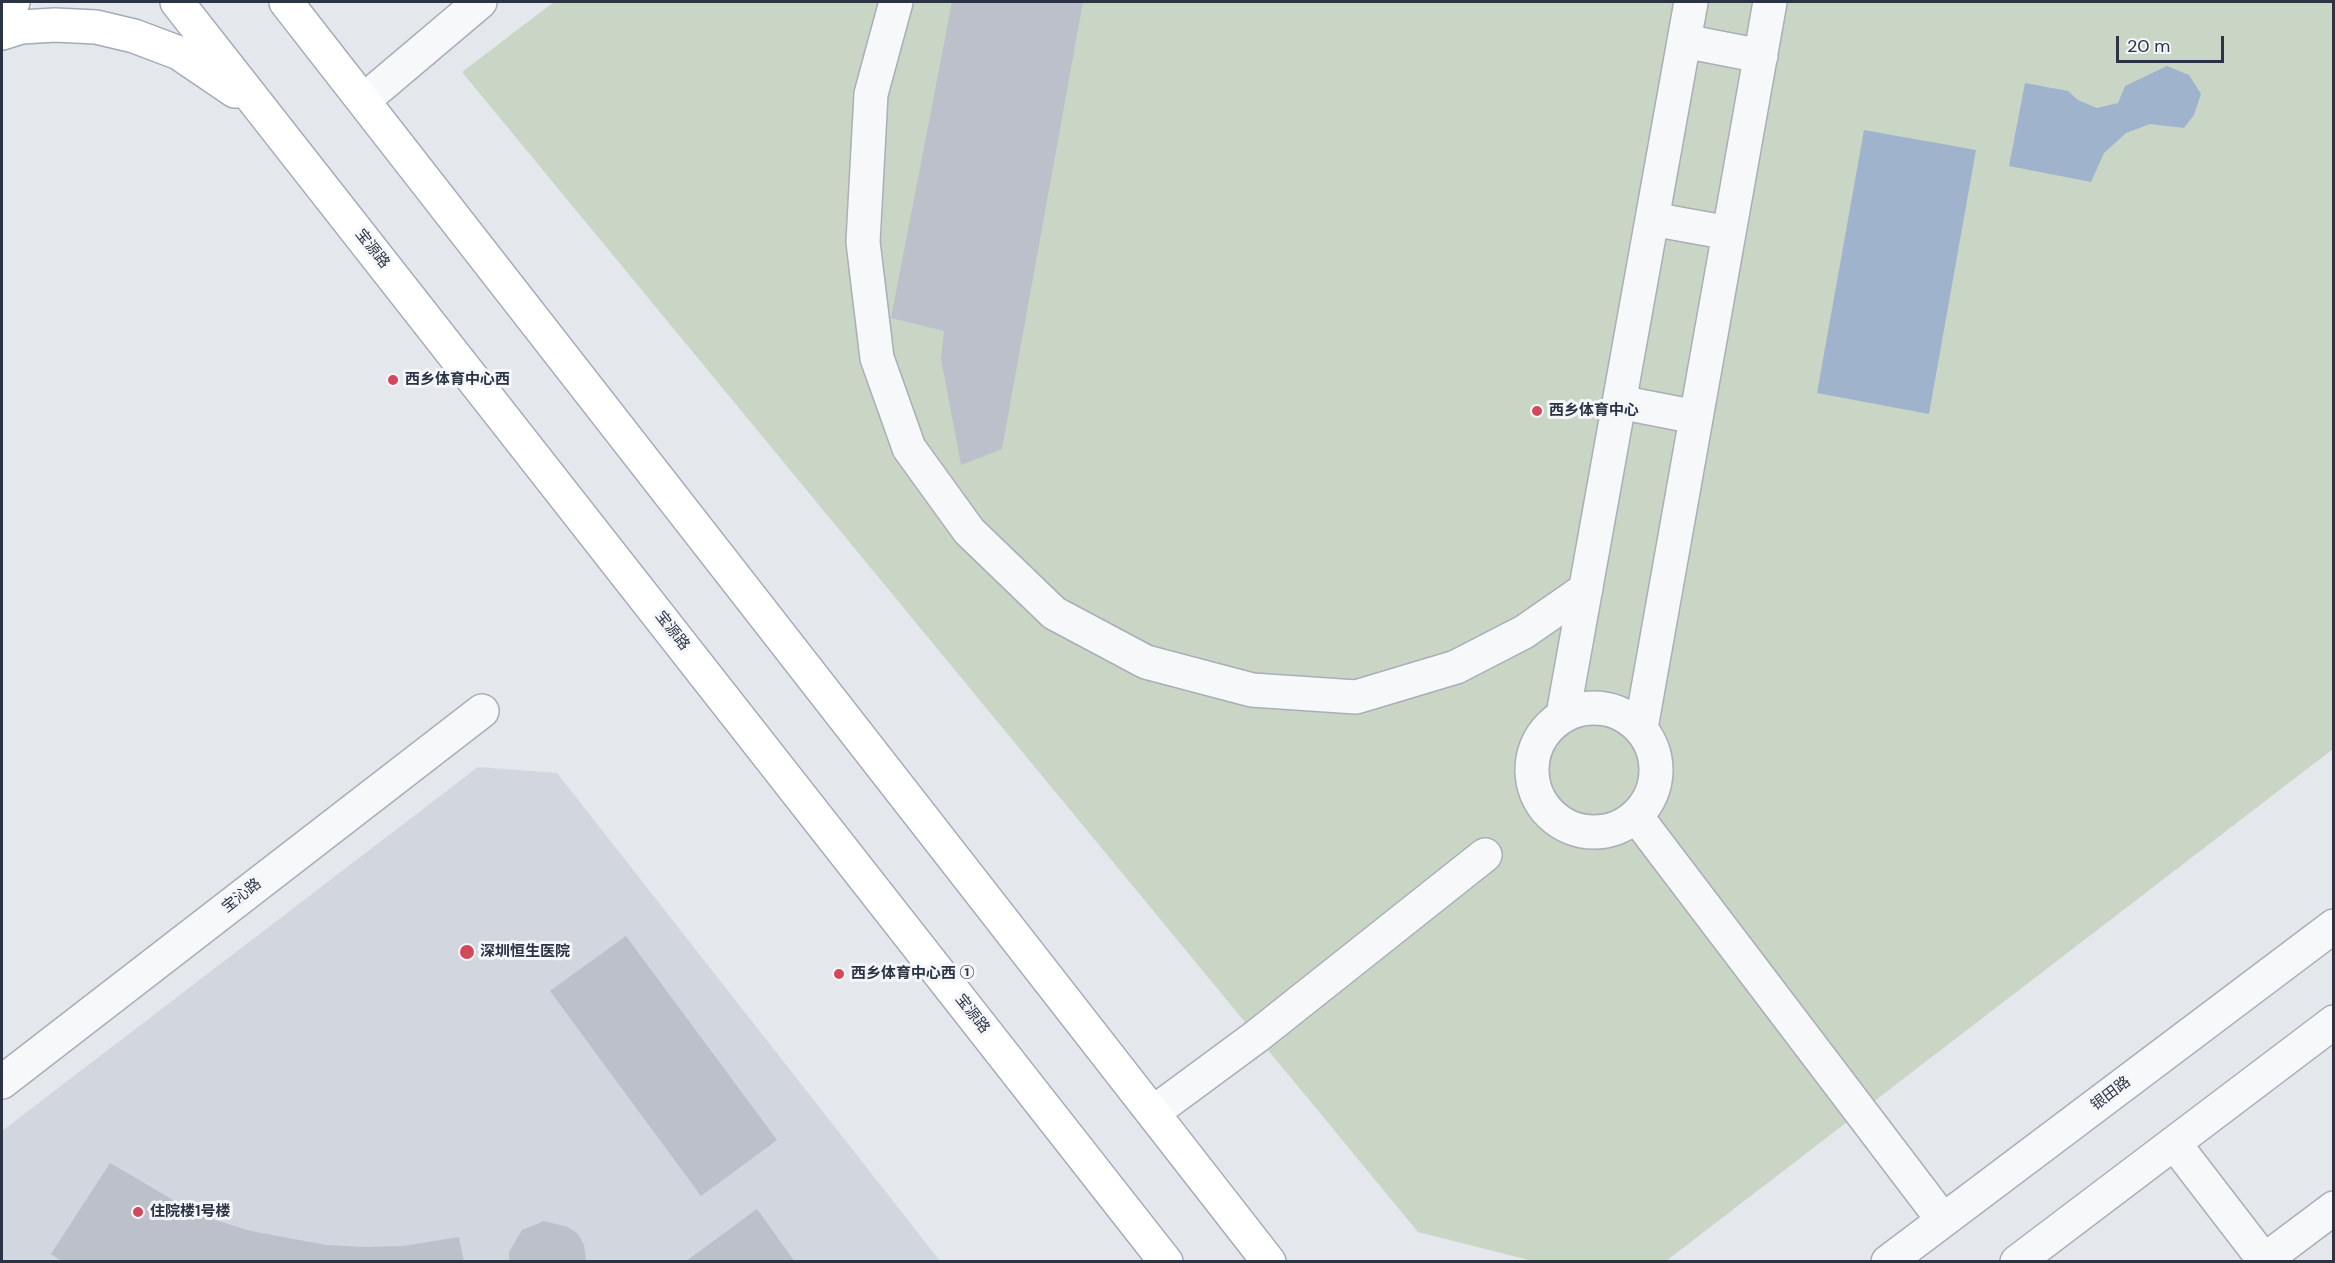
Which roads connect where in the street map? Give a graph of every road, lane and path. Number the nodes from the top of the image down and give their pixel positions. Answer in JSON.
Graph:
{"nodes":[{"id":1,"x":14,"y":2,"type":"edge"},
{"id":2,"x":177,"y":2,"type":"edge"},
{"id":3,"x":286,"y":2,"type":"edge"},
{"id":4,"x":480,"y":2,"type":"edge"},
{"id":5,"x":896,"y":2,"type":"edge"},
{"id":6,"x":1691,"y":2,"type":"edge"},
{"id":7,"x":1770,"y":2,"type":"edge"},
{"id":8,"x":2,"y":10,"type":"edge"},
{"id":9,"x":2,"y":33,"type":"edge"},
{"id":10,"x":1684,"y":41,"type":"junction"},
{"id":11,"x":1761,"y":56,"type":"junction"},
{"id":12,"x":364,"y":100,"type":"junction"},
{"id":13,"x":269,"y":118,"type":"junction"},
{"id":14,"x":1652,"y":219,"type":"junction"},
{"id":15,"x":1729,"y":233,"type":"junction"},
{"id":16,"x":1619,"y":402,"type":"junction"},
{"id":17,"x":1696,"y":417,"type":"junction"},
{"id":18,"x":1586,"y":589,"type":"junction"},
{"id":19,"x":482,"y":711,"type":"dead end"},
{"id":20,"x":1563,"y":715,"type":"junction"},
{"id":21,"x":1641,"y":728,"type":"junction"},
{"id":22,"x":1636,"y":816,"type":"junction"},
{"id":23,"x":1485,"y":855,"type":"dead end"},
{"id":24,"x":2334,"y":926,"type":"edge"},
{"id":25,"x":2334,"y":1022,"type":"edge"},
{"id":26,"x":2,"y":1082,"type":"edge"},
{"id":27,"x":1154,"y":1112,"type":"junction"},
{"id":28,"x":2174,"y":1143,"type":"junction"},
{"id":29,"x":2334,"y":1208,"type":"edge"},
{"id":30,"x":1943,"y":1220,"type":"junction"},
{"id":31,"x":2263,"y":1261,"type":"edge"},
{"id":32,"x":1166,"y":1262,"type":"edge"},
{"id":33,"x":1269,"y":1262,"type":"edge"},
{"id":34,"x":1888,"y":1262,"type":"edge"},
{"id":35,"x":2017,"y":1262,"type":"edge"}],
"edges":[{"from":1,"to":8,"type":"main road"},
{"from":2,"to":13,"type":"main road","name":"宝源路"},
{"from":3,"to":12,"type":"main road"},
{"from":4,"to":12,"type":"street"},
{"from":5,"to":18,"type":"street"},
{"from":6,"to":10,"type":"street"},
{"from":7,"to":11,"type":"street"},
{"from":9,"to":13,"type":"main road"},
{"from":10,"to":11,"type":"street"},
{"from":10,"to":14,"type":"street"},
{"from":11,"to":15,"type":"street"},
{"from":12,"to":27,"type":"main road"},
{"from":13,"to":32,"type":"main road","name":"宝源路"},
{"from":14,"to":15,"type":"street"},
{"from":14,"to":16,"type":"street"},
{"from":15,"to":17,"type":"street"},
{"from":16,"to":17,"type":"street"},
{"from":16,"to":18,"type":"street"},
{"from":17,"to":21,"type":"street"},
{"from":18,"to":20,"type":"street"},
{"from":19,"to":26,"type":"street","name":"宝沁路"},
{"from":20,"to":21,"type":"street"},
{"from":20,"to":22,"type":"street"},
{"from":21,"to":22,"type":"street"},
{"from":22,"to":30,"type":"street"},
{"from":23,"to":27,"type":"street"},
{"from":24,"to":30,"type":"street","name":"银田路"},
{"from":25,"to":28,"type":"street"},
{"from":27,"to":33,"type":"main road"},
{"from":28,"to":31,"type":"street"},
{"from":28,"to":35,"type":"street"},
{"from":29,"to":31,"type":"street"},
{"from":30,"to":34,"type":"street","name":"银田路"}]}
